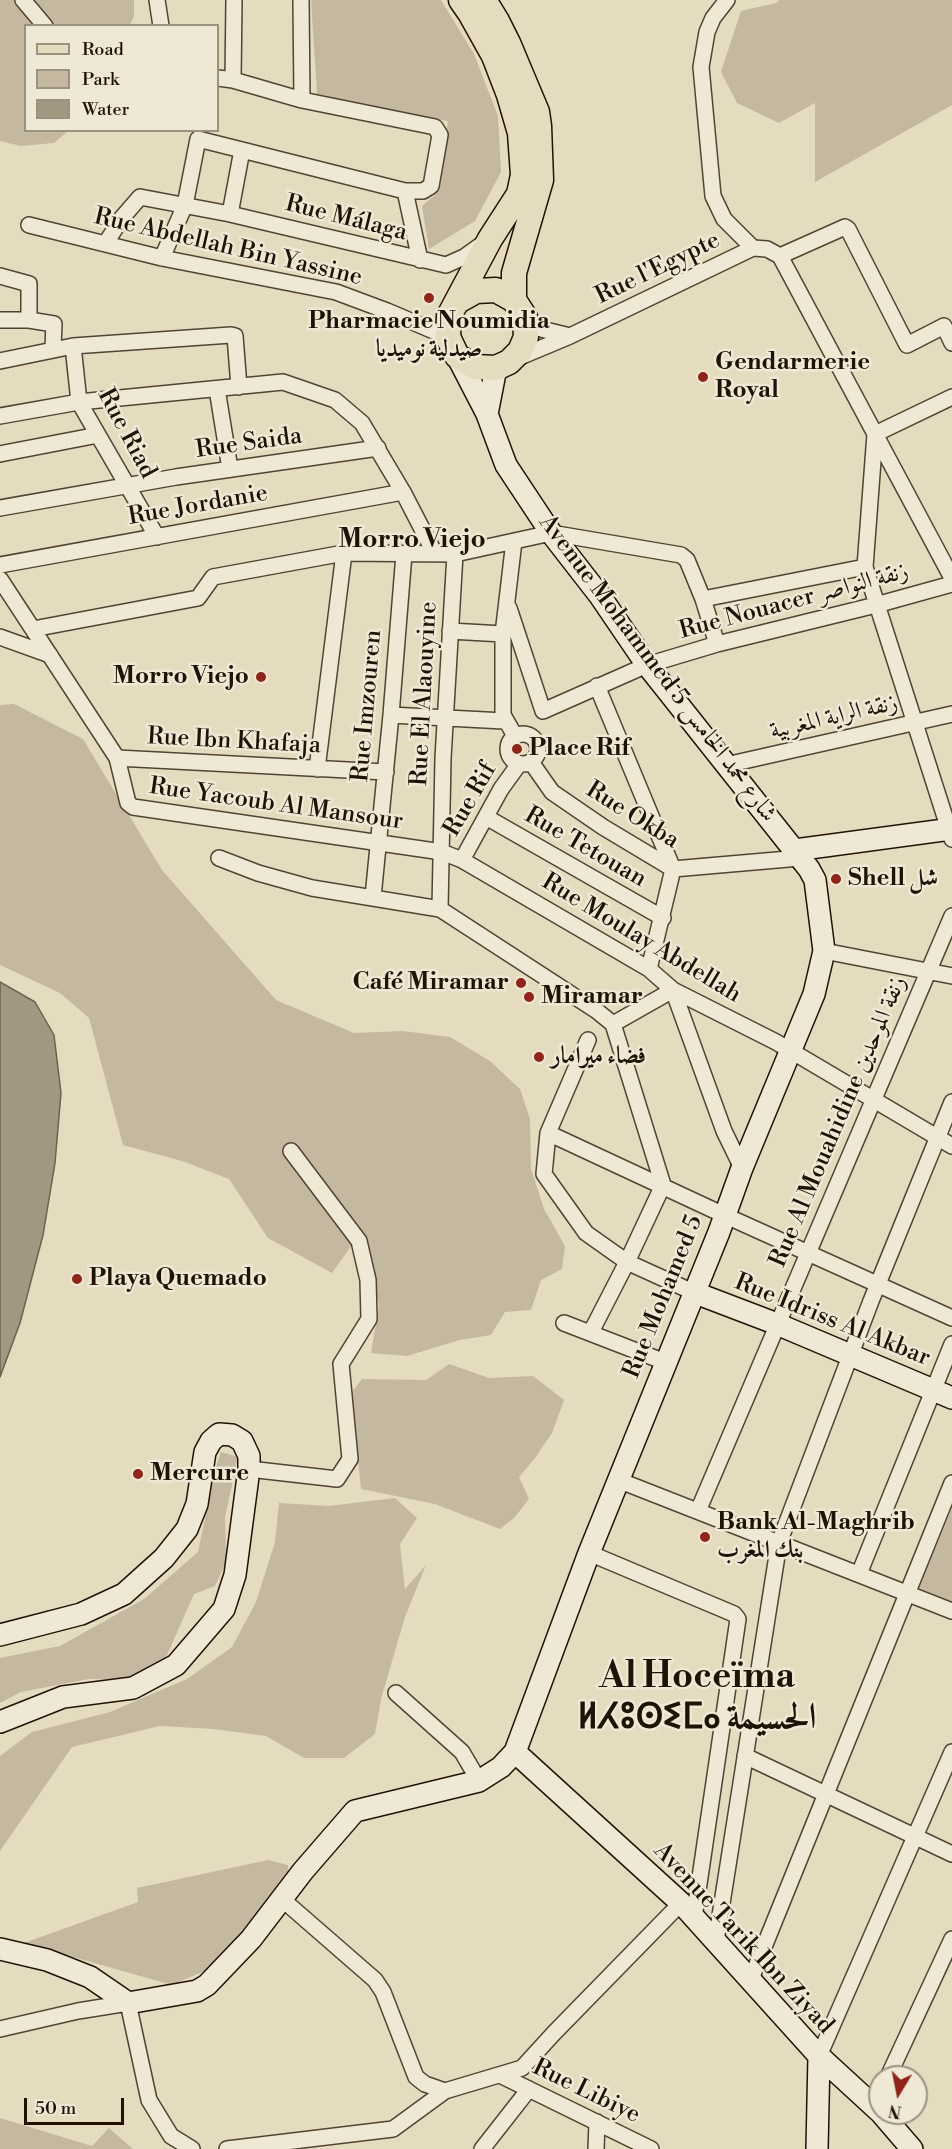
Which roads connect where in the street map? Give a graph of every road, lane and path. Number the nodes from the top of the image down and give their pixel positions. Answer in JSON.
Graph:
{"nodes":[{"id":1,"x":23,"y":0,"type":"edge"},
{"id":2,"x":157,"y":0,"type":"edge"},
{"id":3,"x":234,"y":0,"type":"edge"},
{"id":4,"x":301,"y":0,"type":"edge"},
{"id":5,"x":461,"y":0,"type":"edge"},
{"id":6,"x":484,"y":0,"type":"edge"},
{"id":7,"x":727,"y":0,"type":"edge"},
{"id":8,"x":43,"y":24,"type":"edge"},
{"id":9,"x":161,"y":24,"type":"edge"},
{"id":10,"x":225,"y":79,"type":"edge"},
{"id":11,"x":302,"y":100,"type":"junction"},
{"id":12,"x":242,"y":150,"type":"junction"},
{"id":13,"x":405,"y":191,"type":"junction"},
{"id":14,"x":185,"y":205,"type":"junction"},
{"id":15,"x":230,"y":214,"type":"junction"},
{"id":16,"x":29,"y":225,"type":"dead end"},
{"id":17,"x":490,"y":239,"type":"junction"},
{"id":18,"x":106,"y":243,"type":"junction"},
{"id":19,"x":767,"y":251,"type":"junction"},
{"id":20,"x":162,"y":258,"type":"junction"},
{"id":21,"x":420,"y":260,"type":"junction"},
{"id":22,"x":0,"y":276,"type":"edge"},
{"id":23,"x":458,"y":301,"type":"junction"},
{"id":24,"x":520,"y":309,"type":"junction"},
{"id":25,"x":0,"y":320,"type":"edge"},
{"id":26,"x":29,"y":321,"type":"junction"},
{"id":27,"x":570,"y":336,"type":"junction"},
{"id":28,"x":952,"y":343,"type":"edge"},
{"id":29,"x":74,"y":346,"type":"junction"},
{"id":30,"x":452,"y":346,"type":"junction"},
{"id":31,"x":53,"y":348,"type":"junction"},
{"id":32,"x":0,"y":361,"type":"edge"},
{"id":33,"x":503,"y":364,"type":"junction"},
{"id":34,"x":239,"y":387,"type":"junction"},
{"id":35,"x":217,"y":389,"type":"junction"},
{"id":36,"x":952,"y":397,"type":"edge"},
{"id":37,"x":79,"y":402,"type":"junction"},
{"id":38,"x":487,"y":414,"type":"junction"},
{"id":39,"x":0,"y":416,"type":"edge"},
{"id":40,"x":875,"y":434,"type":"junction"},
{"id":41,"x":98,"y":435,"type":"junction"},
{"id":42,"x":378,"y":448,"type":"junction"},
{"id":43,"x":0,"y":454,"type":"edge"},
{"id":44,"x":230,"y":470,"type":"junction"},
{"id":45,"x":128,"y":486,"type":"junction"},
{"id":46,"x":403,"y":492,"type":"junction"},
{"id":47,"x":0,"y":508,"type":"edge"},
{"id":48,"x":551,"y":533,"type":"junction"},
{"id":49,"x":157,"y":537,"type":"junction"},
{"id":50,"x":514,"y":541,"type":"junction"},
{"id":51,"x":344,"y":553,"type":"junction"},
{"id":52,"x":404,"y":554,"type":"junction"},
{"id":53,"x":435,"y":554,"type":"junction"},
{"id":54,"x":455,"y":554,"type":"junction"},
{"id":55,"x":0,"y":565,"type":"edge"},
{"id":56,"x":866,"y":567,"type":"junction"},
{"id":57,"x":952,"y":578,"type":"edge"},
{"id":58,"x":0,"y":579,"type":"edge"},
{"id":59,"x":952,"y":584,"type":"edge"},
{"id":60,"x":703,"y":599,"type":"junction"},
{"id":61,"x":507,"y":603,"type":"junction"},
{"id":62,"x":876,"y":605,"type":"junction"},
{"id":63,"x":33,"y":629,"type":"junction"},
{"id":64,"x":450,"y":631,"type":"junction"},
{"id":65,"x":503,"y":634,"type":"junction"},
{"id":66,"x":0,"y":637,"type":"edge"},
{"id":67,"x":717,"y":644,"type":"junction"},
{"id":68,"x":50,"y":655,"type":"junction"},
{"id":69,"x":647,"y":665,"type":"junction"},
{"id":70,"x":597,"y":686,"type":"junction"},
{"id":71,"x":543,"y":711,"type":"junction"},
{"id":72,"x":952,"y":714,"type":"edge"},
{"id":73,"x":391,"y":715,"type":"junction"},
{"id":74,"x":445,"y":718,"type":"junction"},
{"id":75,"x":504,"y":721,"type":"junction"},
{"id":76,"x":915,"y":723,"type":"junction"},
{"id":77,"x":514,"y":736,"type":"junction"},
{"id":78,"x":531,"y":736,"type":"junction"},
{"id":79,"x":117,"y":758,"type":"junction"},
{"id":80,"x":525,"y":763,"type":"junction"},
{"id":81,"x":726,"y":765,"type":"junction"},
{"id":82,"x":317,"y":769,"type":"junction"},
{"id":83,"x":386,"y":772,"type":"junction"},
{"id":84,"x":486,"y":817,"type":"junction"},
{"id":85,"x":951,"y":834,"type":"edge"},
{"id":86,"x":378,"y":843,"type":"junction"},
{"id":87,"x":442,"y":852,"type":"junction"},
{"id":88,"x":797,"y":854,"type":"junction"},
{"id":89,"x":219,"y":858,"type":"dead end"},
{"id":90,"x":462,"y":860,"type":"junction"},
{"id":91,"x":674,"y":869,"type":"junction"},
{"id":92,"x":373,"y":897,"type":"junction"},
{"id":93,"x":440,"y":909,"type":"junction"},
{"id":94,"x":952,"y":916,"type":"edge"},
{"id":95,"x":663,"y":918,"type":"junction"},
{"id":96,"x":824,"y":951,"type":"junction"},
{"id":97,"x":649,"y":969,"type":"junction"},
{"id":98,"x":928,"y":972,"type":"junction"},
{"id":99,"x":952,"y":976,"type":"edge"},
{"id":100,"x":673,"y":990,"type":"junction"},
{"id":101,"x":613,"y":1024,"type":"junction"},
{"id":102,"x":588,"y":1040,"type":"dead end"},
{"id":103,"x":791,"y":1050,"type":"junction"},
{"id":104,"x":874,"y":1099,"type":"junction"},
{"id":105,"x":952,"y":1102,"type":"edge"},
{"id":106,"x":548,"y":1133,"type":"junction"},
{"id":107,"x":938,"y":1137,"type":"junction"},
{"id":108,"x":952,"y":1146,"type":"edge"},
{"id":109,"x":291,"y":1151,"type":"dead end"},
{"id":110,"x":742,"y":1168,"type":"junction"},
{"id":111,"x":663,"y":1185,"type":"junction"},
{"id":112,"x":724,"y":1215,"type":"junction"},
{"id":113,"x":808,"y":1252,"type":"junction"},
{"id":114,"x":627,"y":1262,"type":"junction"},
{"id":115,"x":878,"y":1283,"type":"junction"},
{"id":116,"x":693,"y":1292,"type":"junction"},
{"id":117,"x":952,"y":1317,"type":"edge"},
{"id":118,"x":564,"y":1323,"type":"dead end"},
{"id":119,"x":777,"y":1324,"type":"junction"},
{"id":120,"x":591,"y":1332,"type":"junction"},
{"id":121,"x":952,"y":1344,"type":"edge"},
{"id":122,"x":850,"y":1356,"type":"junction"},
{"id":123,"x":665,"y":1362,"type":"junction"},
{"id":124,"x":943,"y":1394,"type":"edge"},
{"id":125,"x":249,"y":1470,"type":"junction"},
{"id":126,"x":618,"y":1480,"type":"junction"},
{"id":127,"x":952,"y":1483,"type":"edge"},
{"id":128,"x":698,"y":1511,"type":"junction"},
{"id":129,"x":779,"y":1544,"type":"junction"},
{"id":130,"x":589,"y":1552,"type":"junction"},
{"id":131,"x":859,"y":1574,"type":"junction"},
{"id":132,"x":908,"y":1593,"type":"junction"},
{"id":133,"x":952,"y":1611,"type":"edge"},
{"id":134,"x":0,"y":1635,"type":"edge"},
{"id":135,"x":396,"y":1693,"type":"dead end"},
{"id":136,"x":0,"y":1722,"type":"edge"},
{"id":137,"x":515,"y":1752,"type":"junction"},
{"id":138,"x":952,"y":1752,"type":"edge"},
{"id":139,"x":745,"y":1756,"type":"junction"},
{"id":140,"x":479,"y":1781,"type":"junction"},
{"id":141,"x":827,"y":1793,"type":"junction"},
{"id":142,"x":915,"y":1836,"type":"junction"},
{"id":143,"x":952,"y":1854,"type":"edge"},
{"id":144,"x":282,"y":1899,"type":"junction"},
{"id":145,"x":688,"y":1911,"type":"junction"},
{"id":146,"x":952,"y":1939,"type":"edge"},
{"id":147,"x":716,"y":1941,"type":"junction"},
{"id":148,"x":0,"y":1949,"type":"edge"},
{"id":149,"x":751,"y":1979,"type":"junction"},
{"id":150,"x":128,"y":2003,"type":"junction"},
{"id":151,"x":0,"y":2029,"type":"edge"},
{"id":152,"x":819,"y":2056,"type":"junction"},
{"id":153,"x":894,"y":2065,"type":"edge"},
{"id":154,"x":500,"y":2076,"type":"junction"},
{"id":155,"x":529,"y":2089,"type":"junction"},
{"id":156,"x":445,"y":2091,"type":"junction"},
{"id":157,"x":868,"y":2098,"type":"edge"},
{"id":158,"x":597,"y":2122,"type":"junction"},
{"id":159,"x":892,"y":2125,"type":"edge"},
{"id":160,"x":908,"y":2147,"type":"edge"},
{"id":161,"x":192,"y":2149,"type":"edge"},
{"id":162,"x":227,"y":2149,"type":"edge"},
{"id":163,"x":482,"y":2149,"type":"edge"},
{"id":164,"x":596,"y":2149,"type":"edge"},
{"id":165,"x":649,"y":2149,"type":"edge"},
{"id":166,"x":817,"y":2149,"type":"edge"}],
"edges":[{"from":1,"to":8,"type":"street"},
{"from":2,"to":9,"type":"street"},
{"from":3,"to":10,"type":"street"},
{"from":4,"to":11,"type":"street"},
{"from":5,"to":17,"type":"main road"},
{"from":6,"to":24,"type":"main road"},
{"from":7,"to":19,"type":"street"},
{"from":10,"to":11,"type":"street"},
{"from":11,"to":13,"type":"street"},
{"from":12,"to":13,"type":"street"},
{"from":12,"to":14,"type":"street"},
{"from":12,"to":15,"type":"street"},
{"from":13,"to":21,"type":"street"},
{"from":14,"to":15,"type":"street","name":"Rue Málaga"},
{"from":14,"to":18,"type":"street","name":"Rue Málaga"},
{"from":14,"to":20,"type":"street"},
{"from":15,"to":21,"type":"street","name":"Rue Málaga"},
{"from":16,"to":18,"type":"street","name":"Rue Abdellah Bin Yassine"},
{"from":17,"to":21,"type":"street","name":"Rue Málaga"},
{"from":17,"to":23,"type":"main road"},
{"from":18,"to":20,"type":"street","name":"Rue Abdellah Bin Yassine"},
{"from":19,"to":27,"type":"street","name":"Rue l'Egypte"},
{"from":19,"to":28,"type":"street","name":"Rue l'Egypte"},
{"from":19,"to":40,"type":"street"},
{"from":20,"to":30,"type":"street","name":"Rue Abdellah Bin Yassine"},
{"from":22,"to":26,"type":"street"},
{"from":23,"to":24,"type":"main road"},
{"from":23,"to":30,"type":"main road"},
{"from":24,"to":27,"type":"street"},
{"from":24,"to":33,"type":"main road"},
{"from":25,"to":26,"type":"street"},
{"from":26,"to":31,"type":"street"},
{"from":27,"to":33,"type":"street","name":"Rue l'Egypte"},
{"from":29,"to":31,"type":"street"},
{"from":29,"to":34,"type":"street"},
{"from":29,"to":37,"type":"street","name":"Rue Riad"},
{"from":30,"to":33,"type":"main road"},
{"from":30,"to":38,"type":"street","name":"Avenue Mohammed 5 شارع محمد الخامس"},
{"from":31,"to":32,"type":"street"},
{"from":33,"to":38,"type":"street"},
{"from":34,"to":35,"type":"street"},
{"from":34,"to":42,"type":"street"},
{"from":35,"to":37,"type":"street"},
{"from":35,"to":44,"type":"street"},
{"from":36,"to":40,"type":"street"},
{"from":37,"to":39,"type":"street"},
{"from":37,"to":41,"type":"street","name":"Rue Riad"},
{"from":38,"to":48,"type":"street","name":"Avenue Mohammed 5 شارع محمد الخامس"},
{"from":40,"to":56,"type":"street"},
{"from":40,"to":57,"type":"street"},
{"from":41,"to":43,"type":"street"},
{"from":41,"to":45,"type":"street","name":"Rue Riad"},
{"from":42,"to":44,"type":"street","name":"Rue Saida"},
{"from":42,"to":46,"type":"street"},
{"from":44,"to":45,"type":"street","name":"Rue Saida"},
{"from":45,"to":47,"type":"street","name":"Rue Saida"},
{"from":45,"to":49,"type":"street","name":"Rue Riad"},
{"from":46,"to":49,"type":"street","name":"Rue Jordanie"},
{"from":46,"to":53,"type":"street"},
{"from":48,"to":50,"type":"street"},
{"from":48,"to":60,"type":"street"},
{"from":48,"to":69,"type":"street","name":"Avenue Mohammed 5 شارع محمد الخامس"},
{"from":49,"to":55,"type":"street","name":"Rue Jordanie"},
{"from":50,"to":54,"type":"street"},
{"from":50,"to":61,"type":"street"},
{"from":51,"to":52,"type":"street"},
{"from":51,"to":63,"type":"street"},
{"from":51,"to":82,"type":"street"},
{"from":52,"to":53,"type":"street"},
{"from":52,"to":73,"type":"street","name":"Rue Imzouren"},
{"from":53,"to":54,"type":"street"},
{"from":54,"to":64,"type":"street","name":"Rue El Alaouyine"},
{"from":56,"to":60,"type":"street"},
{"from":56,"to":62,"type":"street"},
{"from":58,"to":63,"type":"street"},
{"from":59,"to":62,"type":"street","name":"Rue Nouacer زنقة النواصر"},
{"from":60,"to":67,"type":"street"},
{"from":61,"to":65,"type":"street"},
{"from":61,"to":71,"type":"street"},
{"from":62,"to":67,"type":"street","name":"Rue Nouacer زنقة النواصر"},
{"from":62,"to":76,"type":"street"},
{"from":63,"to":68,"type":"street"},
{"from":64,"to":65,"type":"street"},
{"from":64,"to":74,"type":"street","name":"Rue El Alaouyine"},
{"from":65,"to":75,"type":"street"},
{"from":66,"to":68,"type":"street"},
{"from":67,"to":69,"type":"street","name":"Rue Nouacer زنقة النواصر"},
{"from":68,"to":79,"type":"street"},
{"from":69,"to":70,"type":"street"},
{"from":69,"to":81,"type":"street","name":"Avenue Mohammed 5 شارع محمد الخامس"},
{"from":70,"to":71,"type":"street"},
{"from":70,"to":91,"type":"street"},
{"from":71,"to":78,"type":"street"},
{"from":72,"to":76,"type":"street","name":"زنقة الراية المغربية"},
{"from":73,"to":74,"type":"street"},
{"from":73,"to":83,"type":"street","name":"Rue Imzouren"},
{"from":74,"to":75,"type":"street"},
{"from":74,"to":87,"type":"street","name":"Rue El Alaouyine"},
{"from":75,"to":77,"type":"street"},
{"from":76,"to":81,"type":"street","name":"زنقة الراية المغربية"},
{"from":76,"to":85,"type":"street"},
{"from":77,"to":78,"type":"street"},
{"from":77,"to":80,"type":"street"},
{"from":78,"to":80,"type":"street"},
{"from":79,"to":82,"type":"street","name":"Rue Ibn Khafaja"},
{"from":79,"to":86,"type":"street","name":"Rue Yacoub Al Mansour"},
{"from":80,"to":84,"type":"street","name":"Rue Rif"},
{"from":80,"to":91,"type":"street","name":"Rue Okba"},
{"from":81,"to":88,"type":"street","name":"Avenue Mohammed 5 شارع محمد الخامس"},
{"from":82,"to":83,"type":"street","name":"Rue Ibn Khafaja"},
{"from":83,"to":86,"type":"street","name":"Rue Imzouren"},
{"from":84,"to":90,"type":"street","name":"Rue Rif"},
{"from":84,"to":95,"type":"street","name":"Rue Tetouan"},
{"from":85,"to":88,"type":"street"},
{"from":86,"to":87,"type":"street","name":"Rue Yacoub Al Mansour"},
{"from":86,"to":92,"type":"street","name":"Rue Imzouren"},
{"from":87,"to":90,"type":"street","name":"Rue Yacoub Al Mansour"},
{"from":87,"to":93,"type":"street","name":"Rue El Alaouyine"},
{"from":88,"to":91,"type":"street","name":"Rue Okba"},
{"from":88,"to":96,"type":"street","name":"Rue Mohamed 5"},
{"from":89,"to":92,"type":"street"},
{"from":90,"to":97,"type":"street","name":"Rue Moulay Abdellah"},
{"from":91,"to":95,"type":"street"},
{"from":92,"to":93,"type":"street"},
{"from":93,"to":101,"type":"street"},
{"from":94,"to":98,"type":"street","name":"Rue Al Mouahidine زنقة الموحدين"},
{"from":95,"to":97,"type":"street"},
{"from":96,"to":98,"type":"street"},
{"from":96,"to":103,"type":"street","name":"Rue Mohamed 5"},
{"from":97,"to":100,"type":"street","name":"Rue Moulay Abdellah"},
{"from":98,"to":99,"type":"street"},
{"from":98,"to":104,"type":"street","name":"Rue Al Mouahidine زنقة الموحدين"},
{"from":100,"to":101,"type":"street"},
{"from":100,"to":103,"type":"street","name":"Rue Moulay Abdellah"},
{"from":100,"to":110,"type":"street"},
{"from":101,"to":111,"type":"street"},
{"from":102,"to":106,"type":"street"},
{"from":103,"to":104,"type":"street","name":"Rue Moulay Abdellah"},
{"from":103,"to":110,"type":"street","name":"Rue Mohamed 5"},
{"from":104,"to":107,"type":"street","name":"Rue Moulay Abdellah"},
{"from":104,"to":113,"type":"street","name":"Rue Al Mouahidine زنقة الموحدين"},
{"from":105,"to":107,"type":"street"},
{"from":106,"to":111,"type":"street"},
{"from":106,"to":114,"type":"street"},
{"from":107,"to":108,"type":"street","name":"Rue Moulay Abdellah"},
{"from":107,"to":115,"type":"street"},
{"from":109,"to":125,"type":"street"},
{"from":110,"to":112,"type":"street","name":"Rue Mohamed 5"},
{"from":111,"to":112,"type":"street"},
{"from":111,"to":114,"type":"street"},
{"from":112,"to":113,"type":"street"},
{"from":112,"to":116,"type":"street","name":"Rue Mohamed 5"},
{"from":113,"to":115,"type":"street"},
{"from":113,"to":119,"type":"street","name":"Rue Al Mouahidine زنقة الموحدين"},
{"from":114,"to":116,"type":"street"},
{"from":114,"to":120,"type":"street"},
{"from":115,"to":117,"type":"street"},
{"from":115,"to":122,"type":"street"},
{"from":116,"to":119,"type":"street","name":"Rue Idriss Al Akbar"},
{"from":116,"to":123,"type":"street","name":"Rue Mohamed 5"},
{"from":118,"to":120,"type":"street"},
{"from":119,"to":122,"type":"street","name":"Rue Idriss Al Akbar"},
{"from":119,"to":128,"type":"street","name":"Rue Al Mouahidine زنقة الموحدين"},
{"from":120,"to":123,"type":"street"},
{"from":121,"to":124,"type":"street"},
{"from":122,"to":124,"type":"street","name":"Rue Idriss Al Akbar"},
{"from":122,"to":129,"type":"street"},
{"from":123,"to":126,"type":"street","name":"Rue Mohamed 5"},
{"from":124,"to":131,"type":"street"},
{"from":125,"to":134,"type":"street"},
{"from":125,"to":136,"type":"street"},
{"from":126,"to":128,"type":"street"},
{"from":126,"to":130,"type":"street","name":"Rue Mohamed 5"},
{"from":127,"to":132,"type":"street"},
{"from":128,"to":129,"type":"street"},
{"from":129,"to":131,"type":"street"},
{"from":129,"to":139,"type":"street"},
{"from":130,"to":137,"type":"street","name":"Rue Mohamed 5"},
{"from":130,"to":145,"type":"street"},
{"from":131,"to":132,"type":"street"},
{"from":132,"to":133,"type":"street"},
{"from":132,"to":141,"type":"street"},
{"from":135,"to":140,"type":"street"},
{"from":137,"to":140,"type":"street"},
{"from":137,"to":145,"type":"street","name":"Avenue Tarik Ibn Ziyad"},
{"from":138,"to":142,"type":"street"},
{"from":139,"to":141,"type":"street"},
{"from":139,"to":147,"type":"street"},
{"from":140,"to":144,"type":"street"},
{"from":141,"to":142,"type":"street"},
{"from":141,"to":149,"type":"street"},
{"from":142,"to":143,"type":"street"},
{"from":142,"to":152,"type":"street"},
{"from":144,"to":150,"type":"street"},
{"from":144,"to":156,"type":"street"},
{"from":145,"to":147,"type":"street","name":"Avenue Tarik Ibn Ziyad"},
{"from":145,"to":154,"type":"street"},
{"from":146,"to":153,"type":"street"},
{"from":147,"to":149,"type":"street","name":"Avenue Tarik Ibn Ziyad"},
{"from":148,"to":150,"type":"street"},
{"from":149,"to":152,"type":"street","name":"Avenue Tarik Ibn Ziyad"},
{"from":150,"to":151,"type":"street"},
{"from":150,"to":161,"type":"street"},
{"from":152,"to":157,"type":"street","name":"Avenue Tarik Ibn Ziyad"},
{"from":152,"to":166,"type":"street"},
{"from":154,"to":155,"type":"street","name":"Rue Libiye"},
{"from":154,"to":156,"type":"street"},
{"from":155,"to":158,"type":"street","name":"Rue Libiye"},
{"from":155,"to":163,"type":"street"},
{"from":156,"to":162,"type":"street"},
{"from":158,"to":164,"type":"street"},
{"from":158,"to":165,"type":"street","name":"Rue Libiye"},
{"from":159,"to":160,"type":"street","name":"Avenue Tarik Ibn Ziyad"}]}
